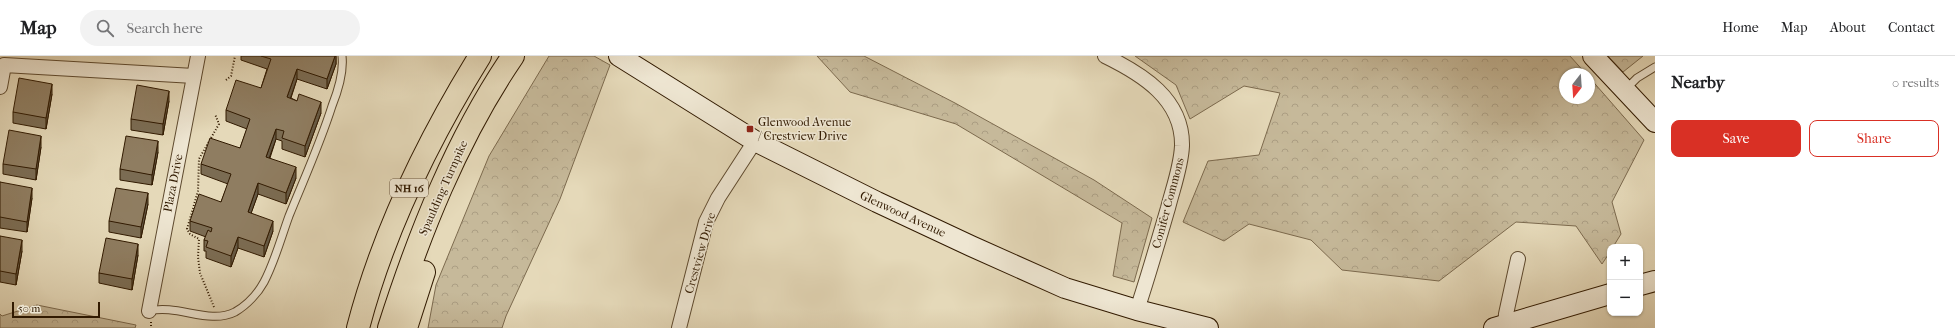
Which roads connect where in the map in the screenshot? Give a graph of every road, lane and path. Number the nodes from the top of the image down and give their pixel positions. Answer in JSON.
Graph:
{"nodes":[{"id":1,"x":198,"y":56,"type":"edge"},
{"id":2,"x":235,"y":56,"type":"edge"},
{"id":3,"x":342,"y":56,"type":"edge"},
{"id":4,"x":480,"y":56,"type":"edge"},
{"id":5,"x":512,"y":56,"type":"edge"},
{"id":6,"x":619,"y":56,"type":"edge"},
{"id":7,"x":1105,"y":56,"type":"edge"},
{"id":8,"x":1593,"y":56,"type":"edge"},
{"id":9,"x":2,"y":65,"type":"edge"},
{"id":10,"x":1655,"y":67,"type":"edge"},
{"id":11,"x":194,"y":76,"type":"junction"},
{"id":12,"x":226,"y":80,"type":"dead end"},
{"id":13,"x":0,"y":87,"type":"edge"},
{"id":14,"x":1625,"y":90,"type":"junction"},
{"id":15,"x":215,"y":114,"type":"dead end"},
{"id":16,"x":1652,"y":114,"type":"edge"},
{"id":17,"x":755,"y":141,"type":"junction"},
{"id":18,"x":459,"y":150,"type":"junction"},
{"id":19,"x":1518,"y":258,"type":"dead end"},
{"id":20,"x":1655,"y":281,"type":"edge"},
{"id":21,"x":1643,"y":284,"type":"edge"},
{"id":22,"x":1607,"y":295,"type":"edge"},
{"id":23,"x":1137,"y":310,"type":"junction"},
{"id":24,"x":149,"y":311,"type":"joint"},
{"id":25,"x":219,"y":316,"type":"junction"},
{"id":26,"x":1500,"y":326,"type":"edge"},
{"id":27,"x":358,"y":328,"type":"edge"},
{"id":28,"x":389,"y":328,"type":"edge"},
{"id":29,"x":406,"y":328,"type":"edge"},
{"id":30,"x":679,"y":328,"type":"edge"},
{"id":31,"x":1208,"y":328,"type":"edge"}],
"edges":[{"from":1,"to":11,"type":"street","name":"Plaza Drive"},
{"from":2,"to":12,"type":"path"},
{"from":3,"to":25,"type":"lane"},
{"from":4,"to":27,"type":"highway","number":"NH 16"},
{"from":5,"to":18,"type":"highway","name":"Spaulding Turnpike","number":"NH 16"},
{"from":6,"to":17,"type":"street","name":"Glenwood Avenue"},
{"from":7,"to":23,"type":"street","name":"Conifer Commons"},
{"from":8,"to":14,"type":"street"},
{"from":9,"to":11,"type":"street"},
{"from":9,"to":13,"type":"street"},
{"from":10,"to":14,"type":"lane"},
{"from":11,"to":24,"type":"street","name":"Plaza Drive"},
{"from":14,"to":16,"type":"street"},
{"from":15,"to":25,"type":"path"},
{"from":17,"to":23,"type":"street","name":"Glenwood Avenue"},
{"from":17,"to":30,"type":"street","name":"Crestview Drive"},
{"from":18,"to":28,"type":"highway","name":"Spaulding Turnpike","number":"NH 16"},
{"from":18,"to":29,"type":"highway"},
{"from":19,"to":26,"type":"street"},
{"from":20,"to":21,"type":"street"},
{"from":22,"to":26,"type":"street"},
{"from":23,"to":31,"type":"street","name":"Glenwood Avenue"},
{"from":24,"to":25,"type":"lane"}]}
